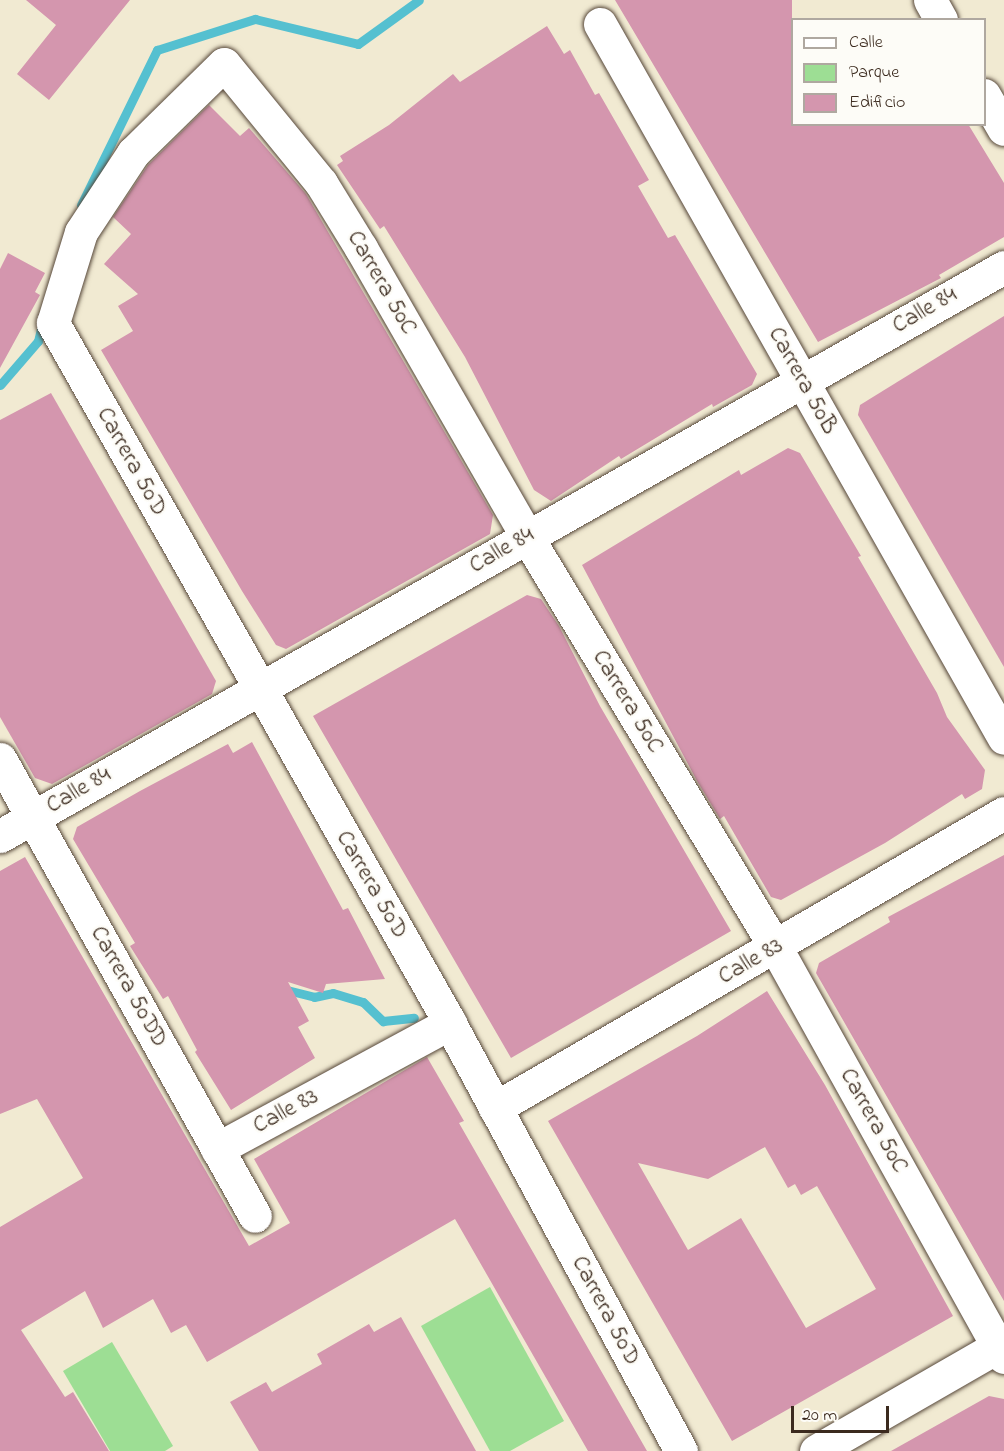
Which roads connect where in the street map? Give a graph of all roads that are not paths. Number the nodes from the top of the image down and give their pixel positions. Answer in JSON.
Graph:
{"nodes":[{"id":1,"x":930,"y":0,"type":"edge"},
{"id":2,"x":940,"y":18,"type":"edge"},
{"id":3,"x":600,"y":24,"type":"dead end"},
{"id":4,"x":986,"y":98,"type":"edge"},
{"id":5,"x":1004,"y":129,"type":"edge"},
{"id":6,"x":1004,"y":267,"type":"edge"},
{"id":7,"x":53,"y":323,"type":"joint"},
{"id":8,"x":802,"y":381,"type":"junction"},
{"id":9,"x":527,"y":537,"type":"junction"},
{"id":10,"x":259,"y":689,"type":"junction"},
{"id":11,"x":1004,"y":738,"type":"edge"},
{"id":12,"x":0,"y":759,"type":"edge"},
{"id":13,"x":1004,"y":813,"type":"edge"},
{"id":14,"x":34,"y":816,"type":"junction"},
{"id":15,"x":0,"y":836,"type":"edge"},
{"id":16,"x":776,"y":948,"type":"junction"},
{"id":17,"x":450,"y":1023,"type":"junction"},
{"id":18,"x":495,"y":1108,"type":"junction"},
{"id":19,"x":218,"y":1149,"type":"junction"},
{"id":20,"x":255,"y":1216,"type":"dead end"},
{"id":21,"x":1002,"y":1349,"type":"edge"},
{"id":22,"x":681,"y":1451,"type":"edge"},
{"id":23,"x":816,"y":1451,"type":"edge"}],
"edges":[{"from":1,"to":2,"type":"street"},
{"from":3,"to":8,"type":"street","name":"Carrera 50B"},
{"from":4,"to":5,"type":"street"},
{"from":6,"to":8,"type":"street","name":"Calle 84"},
{"from":7,"to":9,"type":"street","name":"Carrera 50C"},
{"from":7,"to":10,"type":"street","name":"Carrera 50D"},
{"from":8,"to":9,"type":"street","name":"Calle 84"},
{"from":8,"to":11,"type":"street","name":"Carrera 50B"},
{"from":9,"to":10,"type":"street","name":"Calle 84"},
{"from":9,"to":16,"type":"street","name":"Carrera 50C"},
{"from":10,"to":14,"type":"street","name":"Calle 84"},
{"from":10,"to":17,"type":"street","name":"Carrera 50D"},
{"from":12,"to":14,"type":"street","name":"Carrera 50DD"},
{"from":13,"to":16,"type":"street","name":"Calle 83"},
{"from":14,"to":15,"type":"street","name":"Calle 84"},
{"from":14,"to":19,"type":"street","name":"Carrera 50DD"},
{"from":16,"to":18,"type":"street","name":"Calle 83"},
{"from":16,"to":21,"type":"street","name":"Carrera 50C"},
{"from":17,"to":18,"type":"street","name":"Carrera 50D"},
{"from":17,"to":19,"type":"street","name":"Calle 83"},
{"from":18,"to":22,"type":"street","name":"Carrera 50D"},
{"from":19,"to":20,"type":"street","name":"Carrera 50DD"},
{"from":21,"to":23,"type":"street"}]}
